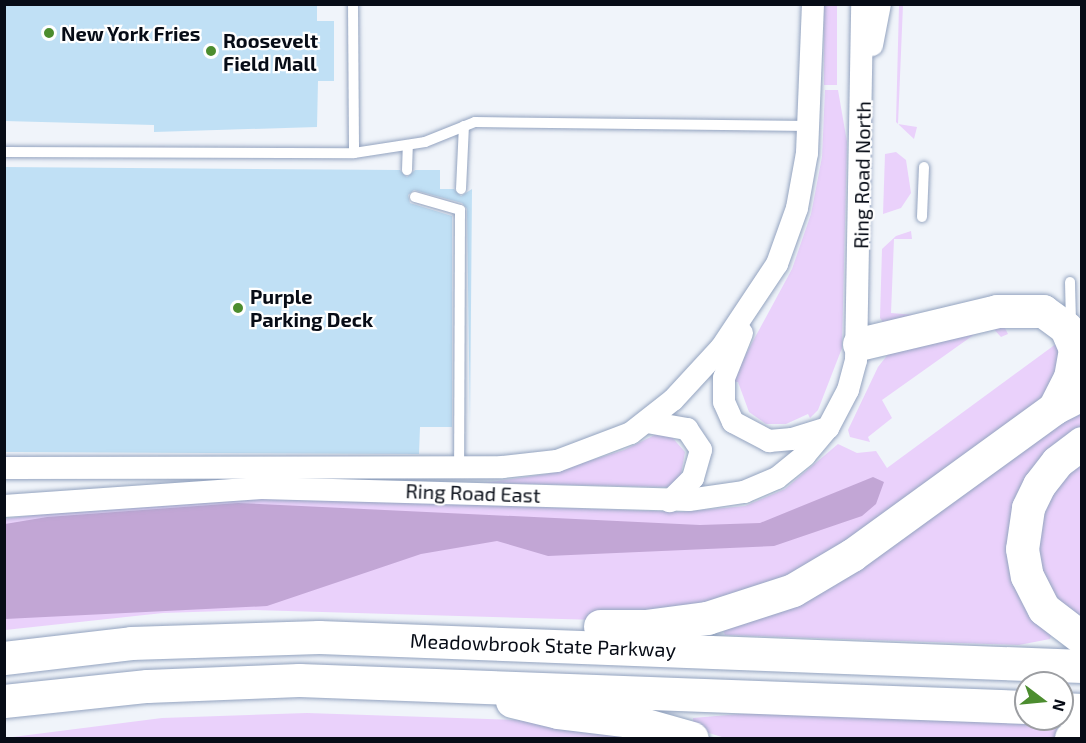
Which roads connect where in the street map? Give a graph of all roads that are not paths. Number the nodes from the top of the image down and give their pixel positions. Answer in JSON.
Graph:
{"nodes":[{"id":1,"x":353,"y":4,"type":"edge"},
{"id":2,"x":813,"y":4,"type":"edge"},
{"id":3,"x":862,"y":4,"type":"edge"},
{"id":4,"x":880,"y":4,"type":"edge"},
{"id":5,"x":862,"y":94,"type":"junction"},
{"id":6,"x":464,"y":126,"type":"junction"},
{"id":7,"x":809,"y":126,"type":"junction"},
{"id":8,"x":408,"y":145,"type":"junction"},
{"id":9,"x":4,"y":153,"type":"edge"},
{"id":10,"x":354,"y":153,"type":"junction"},
{"id":11,"x":924,"y":167,"type":"dead end"},
{"id":12,"x":407,"y":170,"type":"dead end"},
{"id":13,"x":461,"y":189,"type":"dead end"},
{"id":14,"x":415,"y":197,"type":"dead end"},
{"id":15,"x":922,"y":217,"type":"dead end"},
{"id":16,"x":1070,"y":282,"type":"dead end"},
{"id":17,"x":758,"y":299,"type":"junction"},
{"id":18,"x":1071,"y":335,"type":"junction"},
{"id":19,"x":859,"y":345,"type":"junction"},
{"id":20,"x":1068,"y":401,"type":"edge"},
{"id":21,"x":646,"y":422,"type":"junction"},
{"id":22,"x":828,"y":428,"type":"junction"},
{"id":23,"x":1082,"y":443,"type":"edge"},
{"id":24,"x":96,"y":459,"type":"junction"},
{"id":25,"x":4,"y":468,"type":"edge"},
{"id":26,"x":459,"y":468,"type":"junction"},
{"id":27,"x":83,"y":498,"type":"junction"},
{"id":28,"x":670,"y":501,"type":"junction"},
{"id":29,"x":4,"y":506,"type":"edge"},
{"id":30,"x":1082,"y":638,"type":"edge"},
{"id":31,"x":470,"y":642,"type":"junction"},
{"id":32,"x":4,"y":658,"type":"edge"},
{"id":33,"x":1082,"y":666,"type":"edge"},
{"id":34,"x":448,"y":684,"type":"junction"},
{"id":35,"x":4,"y":701,"type":"edge"},
{"id":36,"x":1014,"y":707,"type":"edge"},
{"id":37,"x":1082,"y":735,"type":"edge"},
{"id":38,"x":692,"y":738,"type":"edge"},
{"id":39,"x":1071,"y":738,"type":"edge"}],
"edges":[{"from":1,"to":10,"type":"lane"},
{"from":2,"to":7,"type":"street"},
{"from":3,"to":5,"type":"street","name":"Ring Road North"},
{"from":4,"to":5,"type":"street"},
{"from":5,"to":19,"type":"street","name":"Ring Road North"},
{"from":6,"to":7,"type":"lane"},
{"from":6,"to":8,"type":"lane"},
{"from":6,"to":13,"type":"lane"},
{"from":7,"to":17,"type":"street"},
{"from":8,"to":10,"type":"lane"},
{"from":8,"to":12,"type":"lane"},
{"from":9,"to":10,"type":"lane"},
{"from":11,"to":15,"type":"lane"},
{"from":14,"to":26,"type":"lane"},
{"from":16,"to":18,"type":"lane"},
{"from":17,"to":21,"type":"street","name":"Ring Road East"},
{"from":17,"to":22,"type":"street"},
{"from":18,"to":19,"type":"highway"},
{"from":18,"to":20,"type":"highway"},
{"from":19,"to":22,"type":"street","name":"Ring Road East"},
{"from":20,"to":31,"type":"highway"},
{"from":21,"to":26,"type":"street","name":"Ring Road East"},
{"from":21,"to":28,"type":"street"},
{"from":22,"to":28,"type":"street","name":"Ring Road East"},
{"from":23,"to":30,"type":"highway"},
{"from":24,"to":25,"type":"street","name":"Ring Road East"},
{"from":24,"to":26,"type":"street","name":"Ring Road East"},
{"from":24,"to":27,"type":"street"},
{"from":27,"to":28,"type":"street","name":"Ring Road East"},
{"from":27,"to":29,"type":"street","name":"Ring Road East"},
{"from":31,"to":32,"type":"highway","name":"Meadowbrook State Parkway"},
{"from":31,"to":33,"type":"highway","name":"Meadowbrook State Parkway"},
{"from":34,"to":35,"type":"highway"},
{"from":34,"to":36,"type":"highway"},
{"from":34,"to":38,"type":"highway"},
{"from":37,"to":39,"type":"highway"}]}
